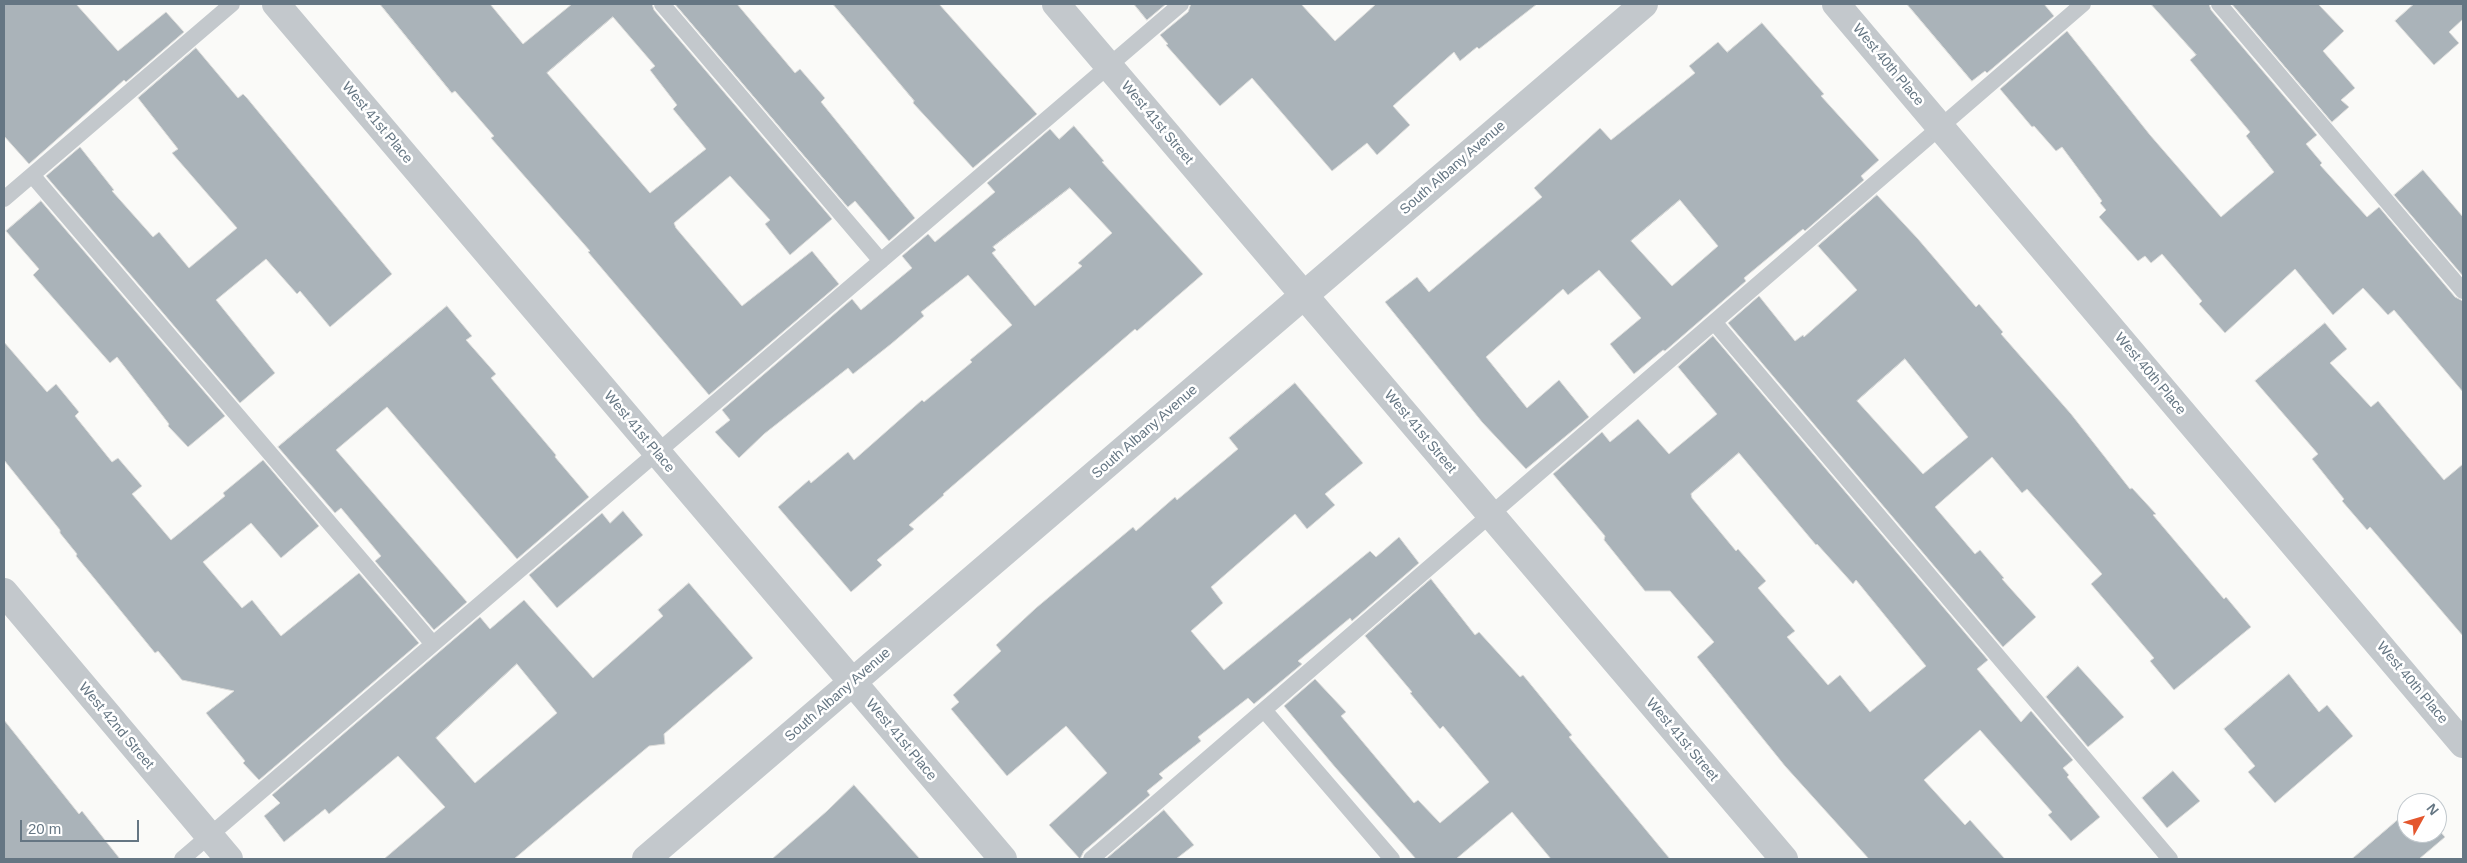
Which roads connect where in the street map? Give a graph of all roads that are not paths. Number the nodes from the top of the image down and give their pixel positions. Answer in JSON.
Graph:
{"nodes":[{"id":1,"x":232,"y":4,"type":"edge"},
{"id":2,"x":276,"y":4,"type":"edge"},
{"id":3,"x":662,"y":4,"type":"edge"},
{"id":4,"x":1056,"y":4,"type":"edge"},
{"id":5,"x":1181,"y":4,"type":"edge"},
{"id":6,"x":1644,"y":4,"type":"edge"},
{"id":7,"x":1836,"y":4,"type":"edge"},
{"id":8,"x":2084,"y":4,"type":"edge"},
{"id":9,"x":2219,"y":4,"type":"edge"},
{"id":10,"x":1108,"y":66,"type":"junction"},
{"id":11,"x":1941,"y":127,"type":"junction"},
{"id":12,"x":32,"y":174,"type":"junction"},
{"id":13,"x":4,"y":199,"type":"edge"},
{"id":14,"x":881,"y":261,"type":"junction"},
{"id":15,"x":2463,"y":292,"type":"edge"},
{"id":16,"x":1304,"y":296,"type":"junction"},
{"id":17,"x":1714,"y":322,"type":"junction"},
{"id":18,"x":657,"y":452,"type":"junction"},
{"id":19,"x":1491,"y":515,"type":"junction"},
{"id":20,"x":4,"y":592,"type":"edge"},
{"id":21,"x":433,"y":644,"type":"junction"},
{"id":22,"x":852,"y":683,"type":"junction"},
{"id":23,"x":1264,"y":710,"type":"junction"},
{"id":24,"x":2463,"y":744,"type":"edge"},
{"id":25,"x":209,"y":836,"type":"junction"},
{"id":26,"x":182,"y":859,"type":"edge"},
{"id":27,"x":229,"y":859,"type":"edge"},
{"id":28,"x":646,"y":859,"type":"edge"},
{"id":29,"x":1003,"y":859,"type":"edge"},
{"id":30,"x":1091,"y":859,"type":"edge"},
{"id":31,"x":1392,"y":859,"type":"edge"},
{"id":32,"x":1784,"y":859,"type":"edge"},
{"id":33,"x":2170,"y":859,"type":"edge"}],
"edges":[{"from":1,"to":12,"type":"lane"},
{"from":2,"to":18,"type":"street","name":"West 41st Place"},
{"from":3,"to":14,"type":"lane"},
{"from":4,"to":10,"type":"street","name":"West 41st Street"},
{"from":5,"to":10,"type":"lane"},
{"from":6,"to":16,"type":"street","name":"South Albany Avenue"},
{"from":7,"to":11,"type":"street","name":"West 40th Place"},
{"from":8,"to":11,"type":"lane"},
{"from":9,"to":15,"type":"lane"},
{"from":10,"to":14,"type":"lane"},
{"from":10,"to":16,"type":"street","name":"West 41st Street"},
{"from":11,"to":17,"type":"lane"},
{"from":11,"to":24,"type":"street","name":"West 40th Place"},
{"from":12,"to":13,"type":"lane"},
{"from":12,"to":21,"type":"lane"},
{"from":14,"to":18,"type":"lane"},
{"from":16,"to":19,"type":"street","name":"West 41st Street"},
{"from":16,"to":22,"type":"street","name":"South Albany Avenue"},
{"from":17,"to":19,"type":"lane"},
{"from":17,"to":33,"type":"lane"},
{"from":18,"to":21,"type":"lane"},
{"from":18,"to":22,"type":"street","name":"West 41st Place"},
{"from":19,"to":23,"type":"lane"},
{"from":19,"to":32,"type":"street","name":"West 41st Street"},
{"from":20,"to":25,"type":"street","name":"West 42nd Street"},
{"from":21,"to":25,"type":"lane"},
{"from":22,"to":28,"type":"street","name":"South Albany Avenue"},
{"from":22,"to":29,"type":"street","name":"West 41st Place"},
{"from":23,"to":30,"type":"lane"},
{"from":23,"to":31,"type":"lane"},
{"from":25,"to":26,"type":"lane"},
{"from":25,"to":27,"type":"street","name":"West 42nd Street"}]}
